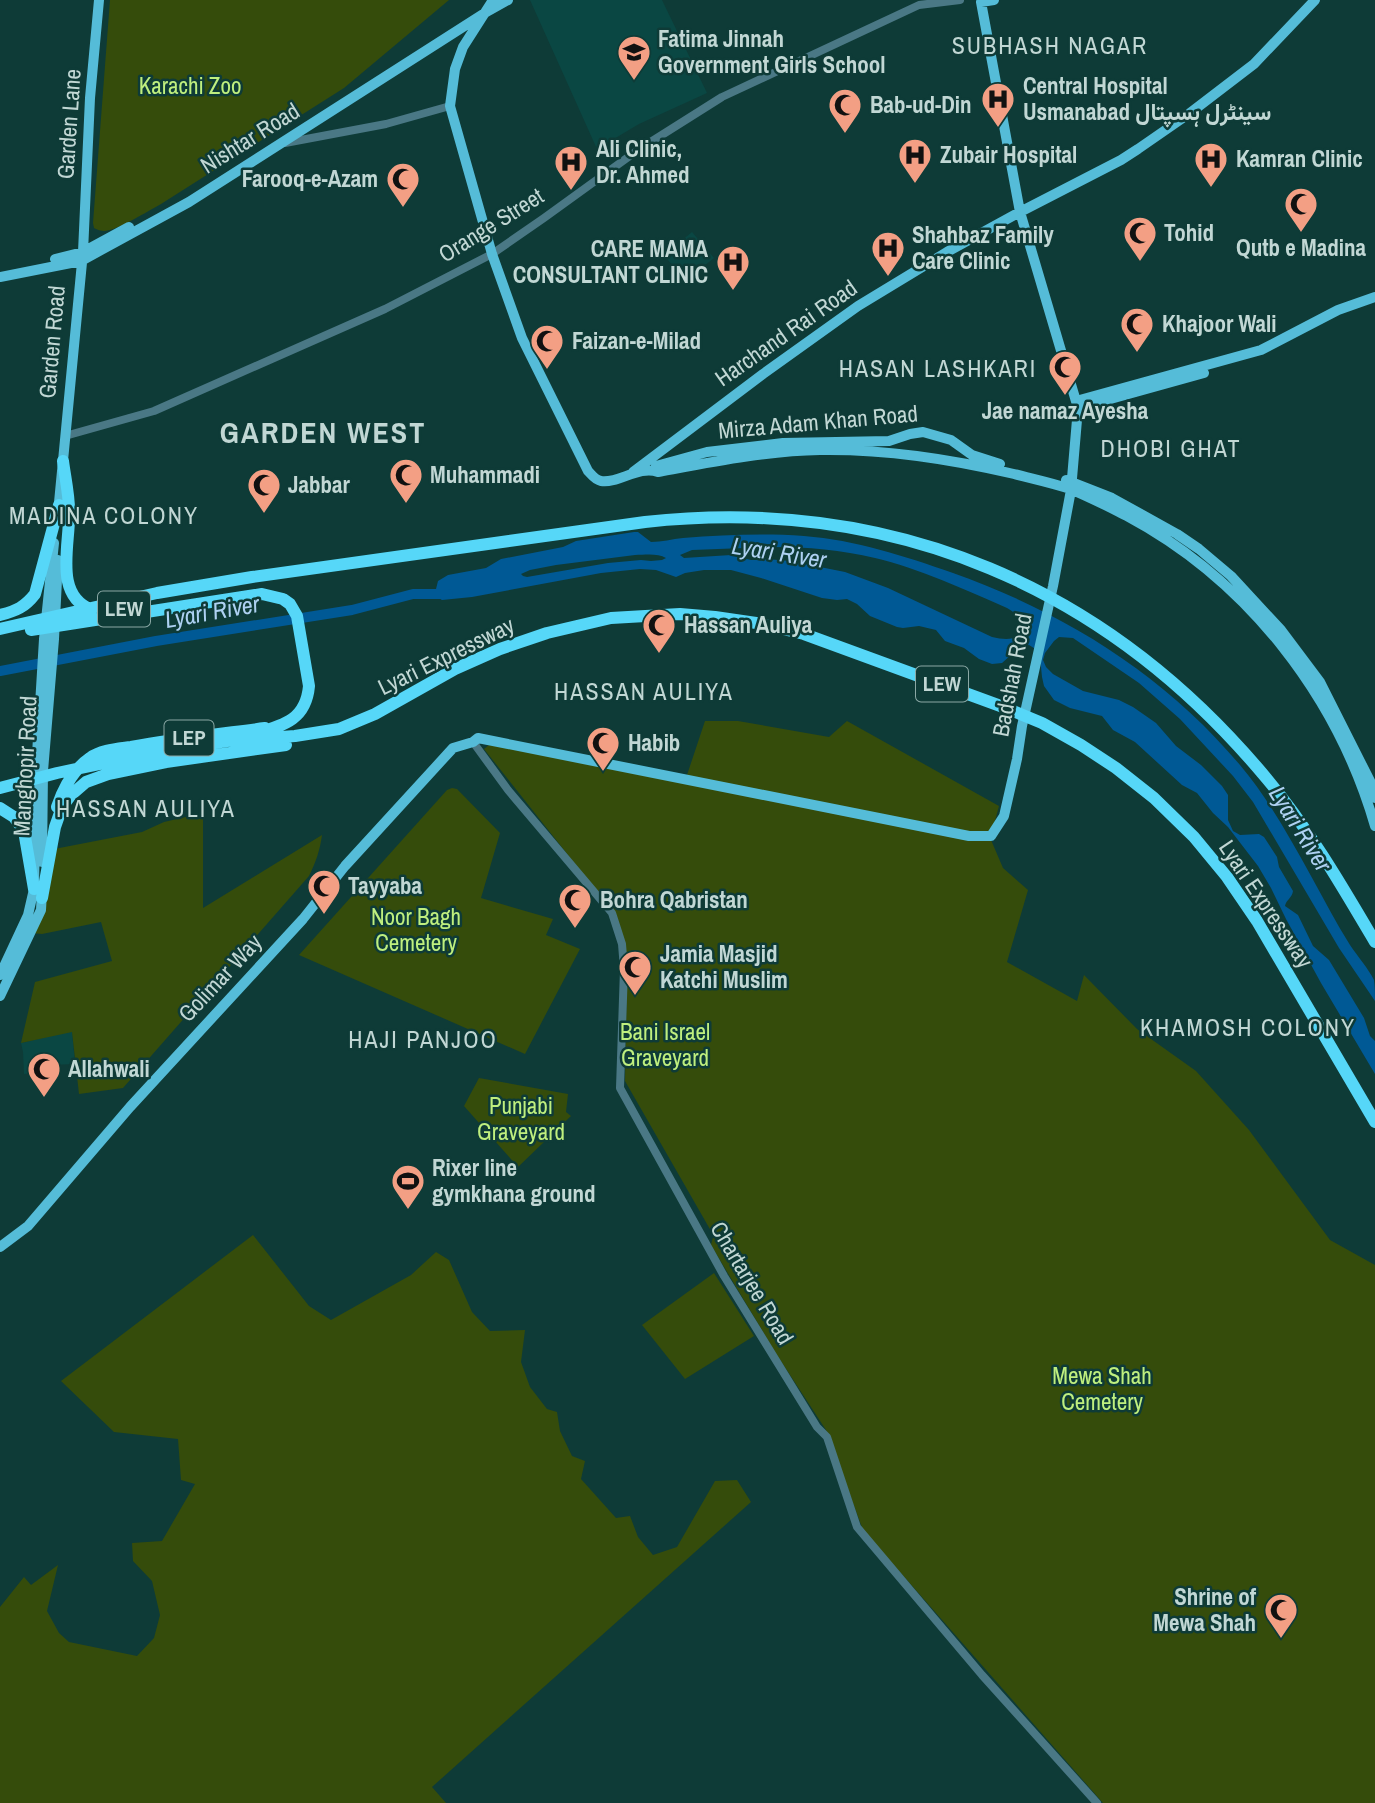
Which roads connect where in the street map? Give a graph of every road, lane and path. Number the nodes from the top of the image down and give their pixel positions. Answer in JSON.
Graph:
{"nodes":[{"id":1,"x":99,"y":0,"type":"edge"},
{"id":2,"x":508,"y":0,"type":"edge"},
{"id":3,"x":960,"y":0,"type":"edge"},
{"id":4,"x":995,"y":0,"type":"edge"},
{"id":5,"x":1315,"y":0,"type":"edge"},
{"id":6,"x":977,"y":1,"type":"edge"},
{"id":7,"x":492,"y":3,"type":"edge"},
{"id":8,"x":450,"y":106,"type":"junction"},
{"id":9,"x":279,"y":144,"type":"junction"},
{"id":10,"x":1020,"y":212,"type":"junction"},
{"id":11,"x":492,"y":254,"type":"junction"},
{"id":12,"x":82,"y":256,"type":"junction"},
{"id":13,"x":0,"y":270,"type":"edge"},
{"id":14,"x":0,"y":277,"type":"edge"},
{"id":15,"x":1375,"y":297,"type":"edge"},
{"id":16,"x":1375,"y":304,"type":"edge"},
{"id":17,"x":1077,"y":405,"type":"junction"},
{"id":18,"x":65,"y":436,"type":"junction"},
{"id":19,"x":63,"y":461,"type":"junction"},
{"id":20,"x":654,"y":470,"type":"junction"},
{"id":21,"x":632,"y":473,"type":"junction"},
{"id":22,"x":1072,"y":486,"type":"junction"},
{"id":23,"x":59,"y":505,"type":"junction"},
{"id":24,"x":312,"y":569,"type":"junction"},
{"id":25,"x":257,"y":586,"type":"junction"},
{"id":26,"x":0,"y":615,"type":"edge"},
{"id":27,"x":297,"y":615,"type":"junction"},
{"id":28,"x":0,"y":629,"type":"edge"},
{"id":29,"x":0,"y":637,"type":"edge"},
{"id":30,"x":282,"y":726,"type":"junction"},
{"id":31,"x":339,"y":729,"type":"junction"},
{"id":32,"x":227,"y":741,"type":"junction"},
{"id":33,"x":473,"y":742,"type":"junction"},
{"id":34,"x":96,"y":755,"type":"joint"},
{"id":35,"x":0,"y":788,"type":"edge"},
{"id":36,"x":1375,"y":798,"type":"edge"},
{"id":37,"x":0,"y":808,"type":"edge"},
{"id":38,"x":1375,"y":825,"type":"edge"},
{"id":39,"x":48,"y":861,"type":"junction"},
{"id":40,"x":38,"y":894,"type":"junction"},
{"id":41,"x":1375,"y":942,"type":"edge"},
{"id":42,"x":0,"y":975,"type":"edge"},
{"id":43,"x":0,"y":996,"type":"edge"},
{"id":44,"x":1375,"y":1122,"type":"edge"},
{"id":45,"x":0,"y":1247,"type":"edge"},
{"id":46,"x":1097,"y":1803,"type":"edge"}],
"edges":[{"from":1,"to":12,"type":"main road","name":"Garden Lane"},
{"from":2,"to":7,"type":"main road","name":"Nishtar Road"},
{"from":3,"to":11,"type":"street","name":"Orange Street"},
{"from":4,"to":6,"type":"main road"},
{"from":5,"to":10,"type":"main road","name":"Harchand Rai Road"},
{"from":6,"to":10,"type":"main road","name":"Badshah Road"},
{"from":7,"to":8,"type":"main road"},
{"from":7,"to":9,"type":"main road","name":"Nishtar Road"},
{"from":7,"to":12,"type":"main road","name":"Nishtar Road"},
{"from":8,"to":9,"type":"street"},
{"from":8,"to":11,"type":"main road"},
{"from":9,"to":12,"type":"main road","name":"Nishtar Road"},
{"from":10,"to":17,"type":"main road","name":"Badshah Road"},
{"from":10,"to":21,"type":"main road","name":"Harchand Rai Road"},
{"from":11,"to":18,"type":"street","name":"Orange Street"},
{"from":11,"to":21,"type":"main road","name":"Mirza Adam Khan Road"},
{"from":12,"to":13,"type":"main road","name":"Nishtar Road"},
{"from":12,"to":14,"type":"main road","name":"Nishtar Road"},
{"from":12,"to":18,"type":"main road","name":"Garden Road"},
{"from":15,"to":17,"type":"main road"},
{"from":16,"to":17,"type":"main road"},
{"from":17,"to":22,"type":"main road","name":"Badshah Road"},
{"from":18,"to":19,"type":"main road","name":"Manghopir Road"},
{"from":19,"to":23,"type":"main road","name":"Manghopir Road"},
{"from":19,"to":25,"type":"highway","number":"LEW"},
{"from":20,"to":21,"type":"main road","name":"Mirza Adam Khan Road"},
{"from":20,"to":22,"type":"main road","name":"Mirza Adam Khan Road"},
{"from":20,"to":22,"type":"main road","name":"Mirza Adam Khan Road"},
{"from":22,"to":33,"type":"main road","name":"Badshah Road"},
{"from":22,"to":36,"type":"main road","name":"Mirza Adam Khan Road"},
{"from":22,"to":38,"type":"main road","name":"Mirza Adam Khan Road"},
{"from":23,"to":26,"type":"highway"},
{"from":23,"to":40,"type":"main road","name":"Manghopir Road"},
{"from":24,"to":25,"type":"highway","number":"LEW"},
{"from":24,"to":28,"type":"highway","number":"LEW"},
{"from":24,"to":41,"type":"highway","number":"LEW"},
{"from":25,"to":27,"type":"highway"},
{"from":27,"to":29,"type":"highway","number":"LEW"},
{"from":27,"to":30,"type":"highway"},
{"from":30,"to":32,"type":"highway","number":"LEW"},
{"from":30,"to":34,"type":"highway","number":"LEP"},
{"from":31,"to":32,"type":"highway","name":"Lyari Expressway","number":"LEW"},
{"from":31,"to":39,"type":"highway","number":"LEW"},
{"from":31,"to":44,"type":"highway","name":"Lyari Expressway","number":"LEW"},
{"from":32,"to":35,"type":"highway","name":"Lyari Expressway","number":"LEW"},
{"from":33,"to":45,"type":"main road","name":"Golimar Way"},
{"from":33,"to":46,"type":"street","name":"Chartarjee Road"},
{"from":34,"to":39,"type":"highway","number":"LEW"},
{"from":37,"to":40,"type":"highway"},
{"from":39,"to":40,"type":"highway","number":"LEW"},
{"from":40,"to":42,"type":"main road","name":"Manghopir Road"},
{"from":40,"to":43,"type":"main road","name":"Manghopir Road"}]}
